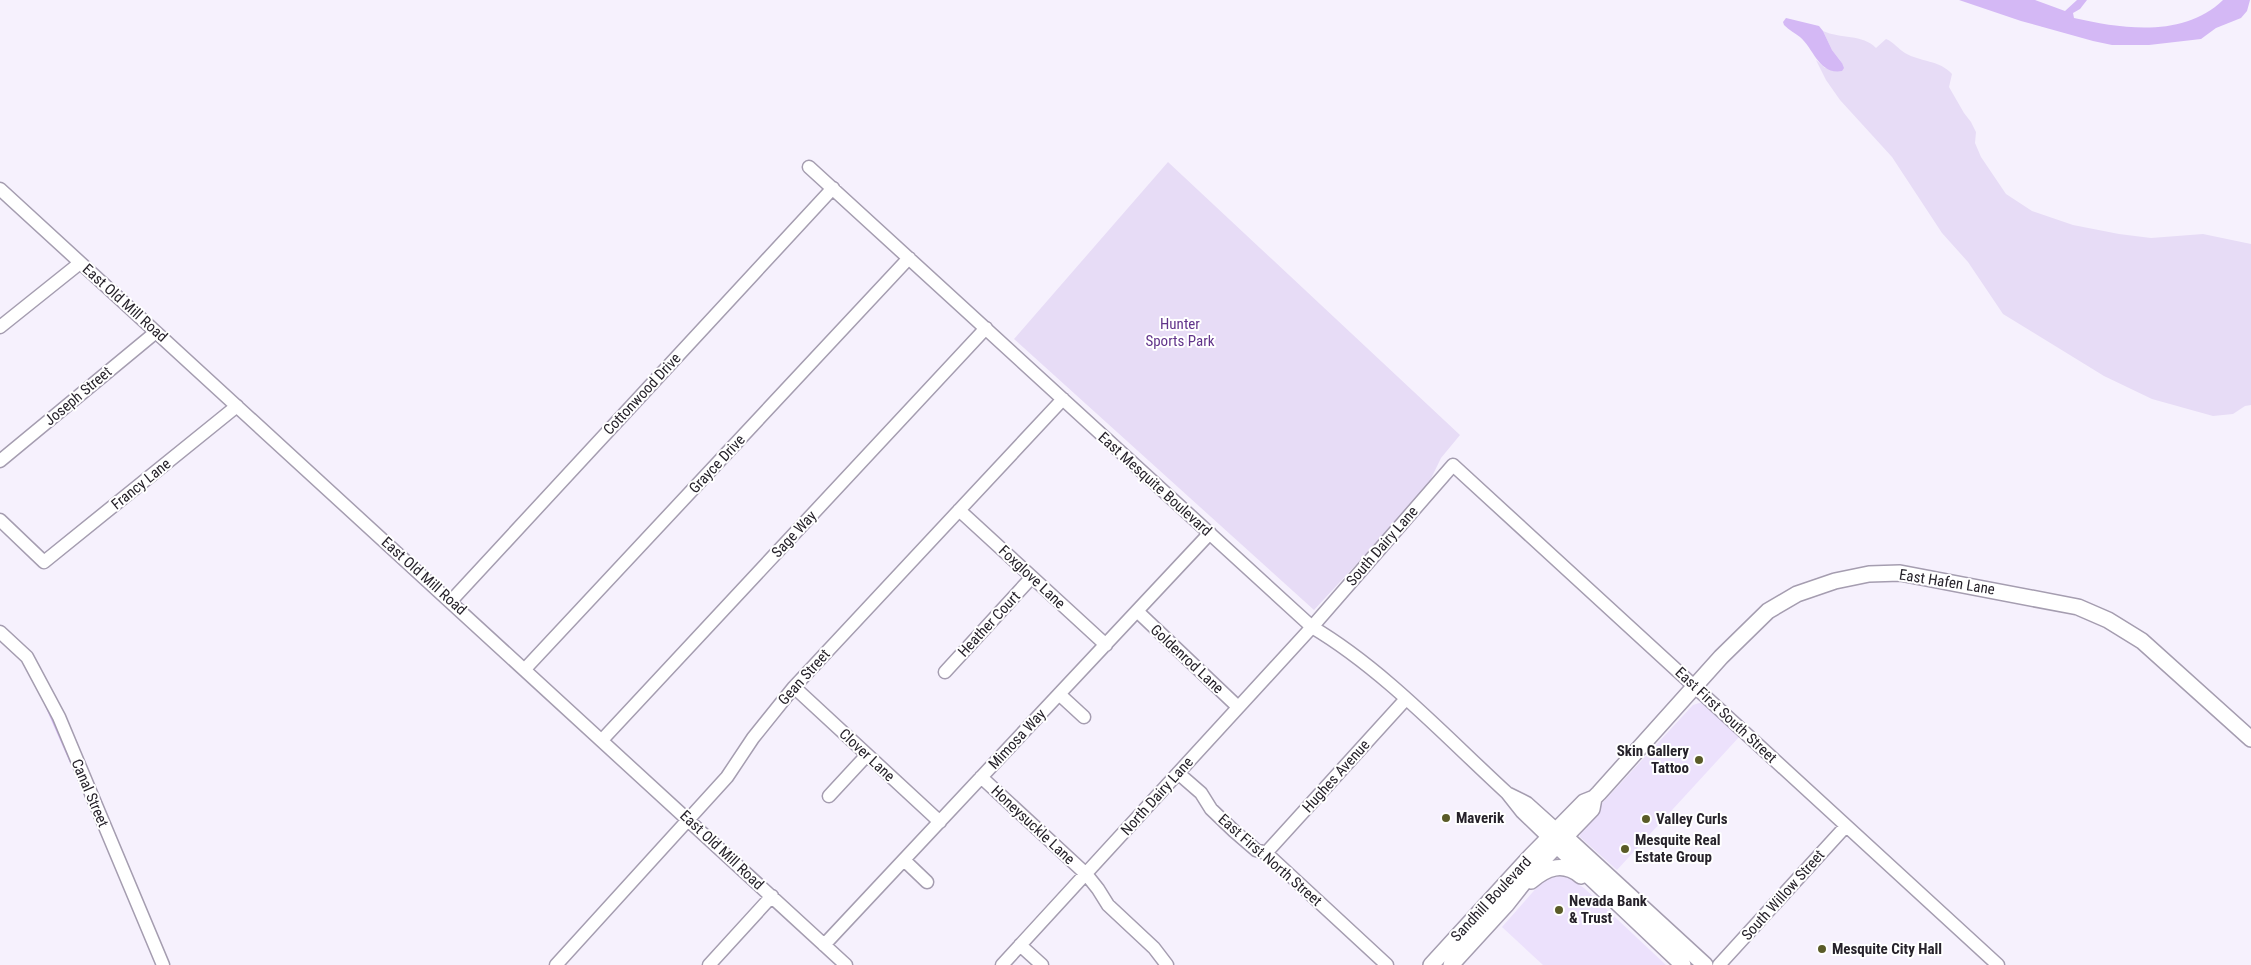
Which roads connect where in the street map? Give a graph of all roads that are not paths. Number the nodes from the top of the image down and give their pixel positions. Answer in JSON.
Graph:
{"nodes":[{"id":1,"x":809,"y":166,"type":"dead end"},
{"id":2,"x":833,"y":188,"type":"junction"},
{"id":3,"x":0,"y":189,"type":"edge"},
{"id":4,"x":910,"y":258,"type":"junction"},
{"id":5,"x":80,"y":262,"type":"junction"},
{"id":6,"x":0,"y":327,"type":"edge"},
{"id":7,"x":986,"y":328,"type":"junction"},
{"id":8,"x":156,"y":332,"type":"junction"},
{"id":9,"x":1063,"y":399,"type":"junction"},
{"id":10,"x":237,"y":406,"type":"junction"},
{"id":11,"x":0,"y":460,"type":"edge"},
{"id":12,"x":1453,"y":465,"type":"joint"},
{"id":13,"x":959,"y":510,"type":"junction"},
{"id":14,"x":0,"y":520,"type":"edge"},
{"id":15,"x":1210,"y":533,"type":"junction"},
{"id":16,"x":1032,"y":577,"type":"junction"},
{"id":17,"x":451,"y":601,"type":"junction"},
{"id":18,"x":1137,"y":611,"type":"junction"},
{"id":19,"x":1312,"y":627,"type":"junction"},
{"id":20,"x":0,"y":632,"type":"edge"},
{"id":21,"x":1106,"y":645,"type":"junction"},
{"id":22,"x":526,"y":670,"type":"junction"},
{"id":23,"x":945,"y":672,"type":"dead end"},
{"id":24,"x":794,"y":687,"type":"junction"},
{"id":25,"x":1695,"y":687,"type":"junction"},
{"id":26,"x":1059,"y":694,"type":"junction"},
{"id":27,"x":1405,"y":700,"type":"junction"},
{"id":28,"x":1238,"y":707,"type":"junction"},
{"id":29,"x":1084,"y":717,"type":"dead end"},
{"id":30,"x":2251,"y":739,"type":"edge"},
{"id":31,"x":602,"y":740,"type":"junction"},
{"id":32,"x":867,"y":755,"type":"junction"},
{"id":33,"x":1178,"y":773,"type":"junction"},
{"id":34,"x":981,"y":777,"type":"junction"},
{"id":35,"x":830,"y":796,"type":"dead end"},
{"id":36,"x":689,"y":820,"type":"junction"},
{"id":37,"x":940,"y":822,"type":"junction"},
{"id":38,"x":1846,"y":826,"type":"junction"},
{"id":39,"x":1557,"y":838,"type":"junction"},
{"id":40,"x":1266,"y":853,"type":"junction"},
{"id":41,"x":904,"y":860,"type":"junction"},
{"id":42,"x":1086,"y":874,"type":"junction"},
{"id":43,"x":927,"y":882,"type":"dead end"},
{"id":44,"x":772,"y":896,"type":"junction"},
{"id":45,"x":1610,"y":898,"type":"junction"},
{"id":46,"x":1506,"y":905,"type":"junction"},
{"id":47,"x":824,"y":945,"type":"junction"},
{"id":48,"x":1020,"y":945,"type":"junction"},
{"id":49,"x":163,"y":965,"type":"edge"},
{"id":50,"x":556,"y":965,"type":"edge"},
{"id":51,"x":709,"y":965,"type":"edge"},
{"id":52,"x":846,"y":965,"type":"edge"},
{"id":53,"x":1002,"y":965,"type":"edge"},
{"id":54,"x":1042,"y":965,"type":"edge"},
{"id":55,"x":1167,"y":965,"type":"edge"},
{"id":56,"x":1387,"y":965,"type":"edge"},
{"id":57,"x":1431,"y":965,"type":"edge"},
{"id":58,"x":1451,"y":965,"type":"edge"},
{"id":59,"x":1683,"y":965,"type":"edge"},
{"id":60,"x":1705,"y":965,"type":"edge"},
{"id":61,"x":1719,"y":965,"type":"edge"},
{"id":62,"x":1998,"y":965,"type":"edge"}],
"edges":[{"from":1,"to":2,"type":"street","name":"East Mesquite Boulevard"},
{"from":2,"to":4,"type":"street","name":"East Mesquite Boulevard"},
{"from":2,"to":17,"type":"street","name":"Cottonwood Drive"},
{"from":3,"to":5,"type":"street","name":"East Old Mill Road"},
{"from":4,"to":7,"type":"street","name":"East Mesquite Boulevard"},
{"from":4,"to":22,"type":"street","name":"Grayce Drive"},
{"from":5,"to":6,"type":"street"},
{"from":5,"to":8,"type":"street","name":"East Old Mill Road"},
{"from":7,"to":9,"type":"street","name":"East Mesquite Boulevard"},
{"from":7,"to":31,"type":"street","name":"Sage Way"},
{"from":8,"to":10,"type":"street","name":"East Old Mill Road"},
{"from":8,"to":11,"type":"street","name":"Joseph Street"},
{"from":9,"to":13,"type":"street","name":"Gean Street"},
{"from":9,"to":15,"type":"street","name":"East Mesquite Boulevard"},
{"from":10,"to":14,"type":"street","name":"Francy Lane"},
{"from":10,"to":17,"type":"street","name":"East Old Mill Road"},
{"from":12,"to":19,"type":"street","name":"South Dairy Lane"},
{"from":12,"to":25,"type":"street","name":"East First South Street"},
{"from":13,"to":16,"type":"street","name":"Foxglove Lane"},
{"from":13,"to":24,"type":"street","name":"Gean Street"},
{"from":15,"to":18,"type":"street","name":"Mimosa Way"},
{"from":15,"to":19,"type":"street","name":"East Mesquite Boulevard"},
{"from":16,"to":21,"type":"street","name":"Foxglove Lane"},
{"from":16,"to":23,"type":"street","name":"Heather Court"},
{"from":17,"to":22,"type":"street","name":"East Old Mill Road"},
{"from":18,"to":21,"type":"street","name":"Mimosa Way"},
{"from":18,"to":28,"type":"street","name":"Goldenrod Lane"},
{"from":19,"to":27,"type":"street","name":"East Mesquite Boulevard"},
{"from":19,"to":28,"type":"street","name":"North Dairy Lane"},
{"from":20,"to":49,"type":"street","name":"Canal Street"},
{"from":21,"to":26,"type":"street","name":"Mimosa Way"},
{"from":22,"to":31,"type":"street","name":"East Old Mill Road"},
{"from":24,"to":32,"type":"street","name":"Clover Lane"},
{"from":24,"to":36,"type":"street","name":"Gean Street"},
{"from":25,"to":30,"type":"main road","name":"East Hafen Lane"},
{"from":25,"to":38,"type":"street","name":"East First South Street"},
{"from":25,"to":39,"type":"main road","name":"East Hafen Lane"},
{"from":26,"to":29,"type":"street"},
{"from":26,"to":34,"type":"street","name":"Mimosa Way"},
{"from":27,"to":39,"type":"street","name":"East Mesquite Boulevard"},
{"from":27,"to":40,"type":"street","name":"Hughes Avenue"},
{"from":28,"to":33,"type":"street","name":"North Dairy Lane"},
{"from":31,"to":36,"type":"street","name":"East Old Mill Road"},
{"from":32,"to":35,"type":"street"},
{"from":32,"to":37,"type":"street","name":"Clover Lane"},
{"from":33,"to":40,"type":"street","name":"East First North Street"},
{"from":33,"to":42,"type":"street","name":"North Dairy Lane"},
{"from":34,"to":37,"type":"street","name":"Mimosa Way"},
{"from":34,"to":42,"type":"street","name":"Honeysuckle Lane"},
{"from":36,"to":44,"type":"street","name":"East Old Mill Road"},
{"from":36,"to":50,"type":"street","name":"Gean Street"},
{"from":37,"to":41,"type":"street","name":"Mimosa Way"},
{"from":38,"to":61,"type":"street","name":"South Willow Street"},
{"from":38,"to":62,"type":"street","name":"East First South Street"},
{"from":39,"to":45,"type":"main road","name":"East Mesquite Boulevard"},
{"from":39,"to":46,"type":"main road","name":"Sandhill Boulevard"},
{"from":39,"to":57,"type":"main road","name":"Sandhill Boulevard"},
{"from":39,"to":60,"type":"main road","name":"East Mesquite Boulevard"},
{"from":40,"to":56,"type":"street","name":"East First North Street"},
{"from":41,"to":43,"type":"street"},
{"from":41,"to":47,"type":"street","name":"Mimosa Way"},
{"from":42,"to":48,"type":"street","name":"North Dairy Lane"},
{"from":42,"to":55,"type":"street","name":"Honeysuckle Lane"},
{"from":44,"to":47,"type":"street","name":"East Old Mill Road"},
{"from":44,"to":51,"type":"street"},
{"from":45,"to":46,"type":"main road"},
{"from":45,"to":59,"type":"main road","name":"East Mesquite Boulevard"},
{"from":46,"to":58,"type":"main road","name":"Sandhill Boulevard"},
{"from":47,"to":52,"type":"street","name":"East Old Mill Road"},
{"from":48,"to":53,"type":"street","name":"North Dairy Lane"},
{"from":48,"to":54,"type":"street"}]}
